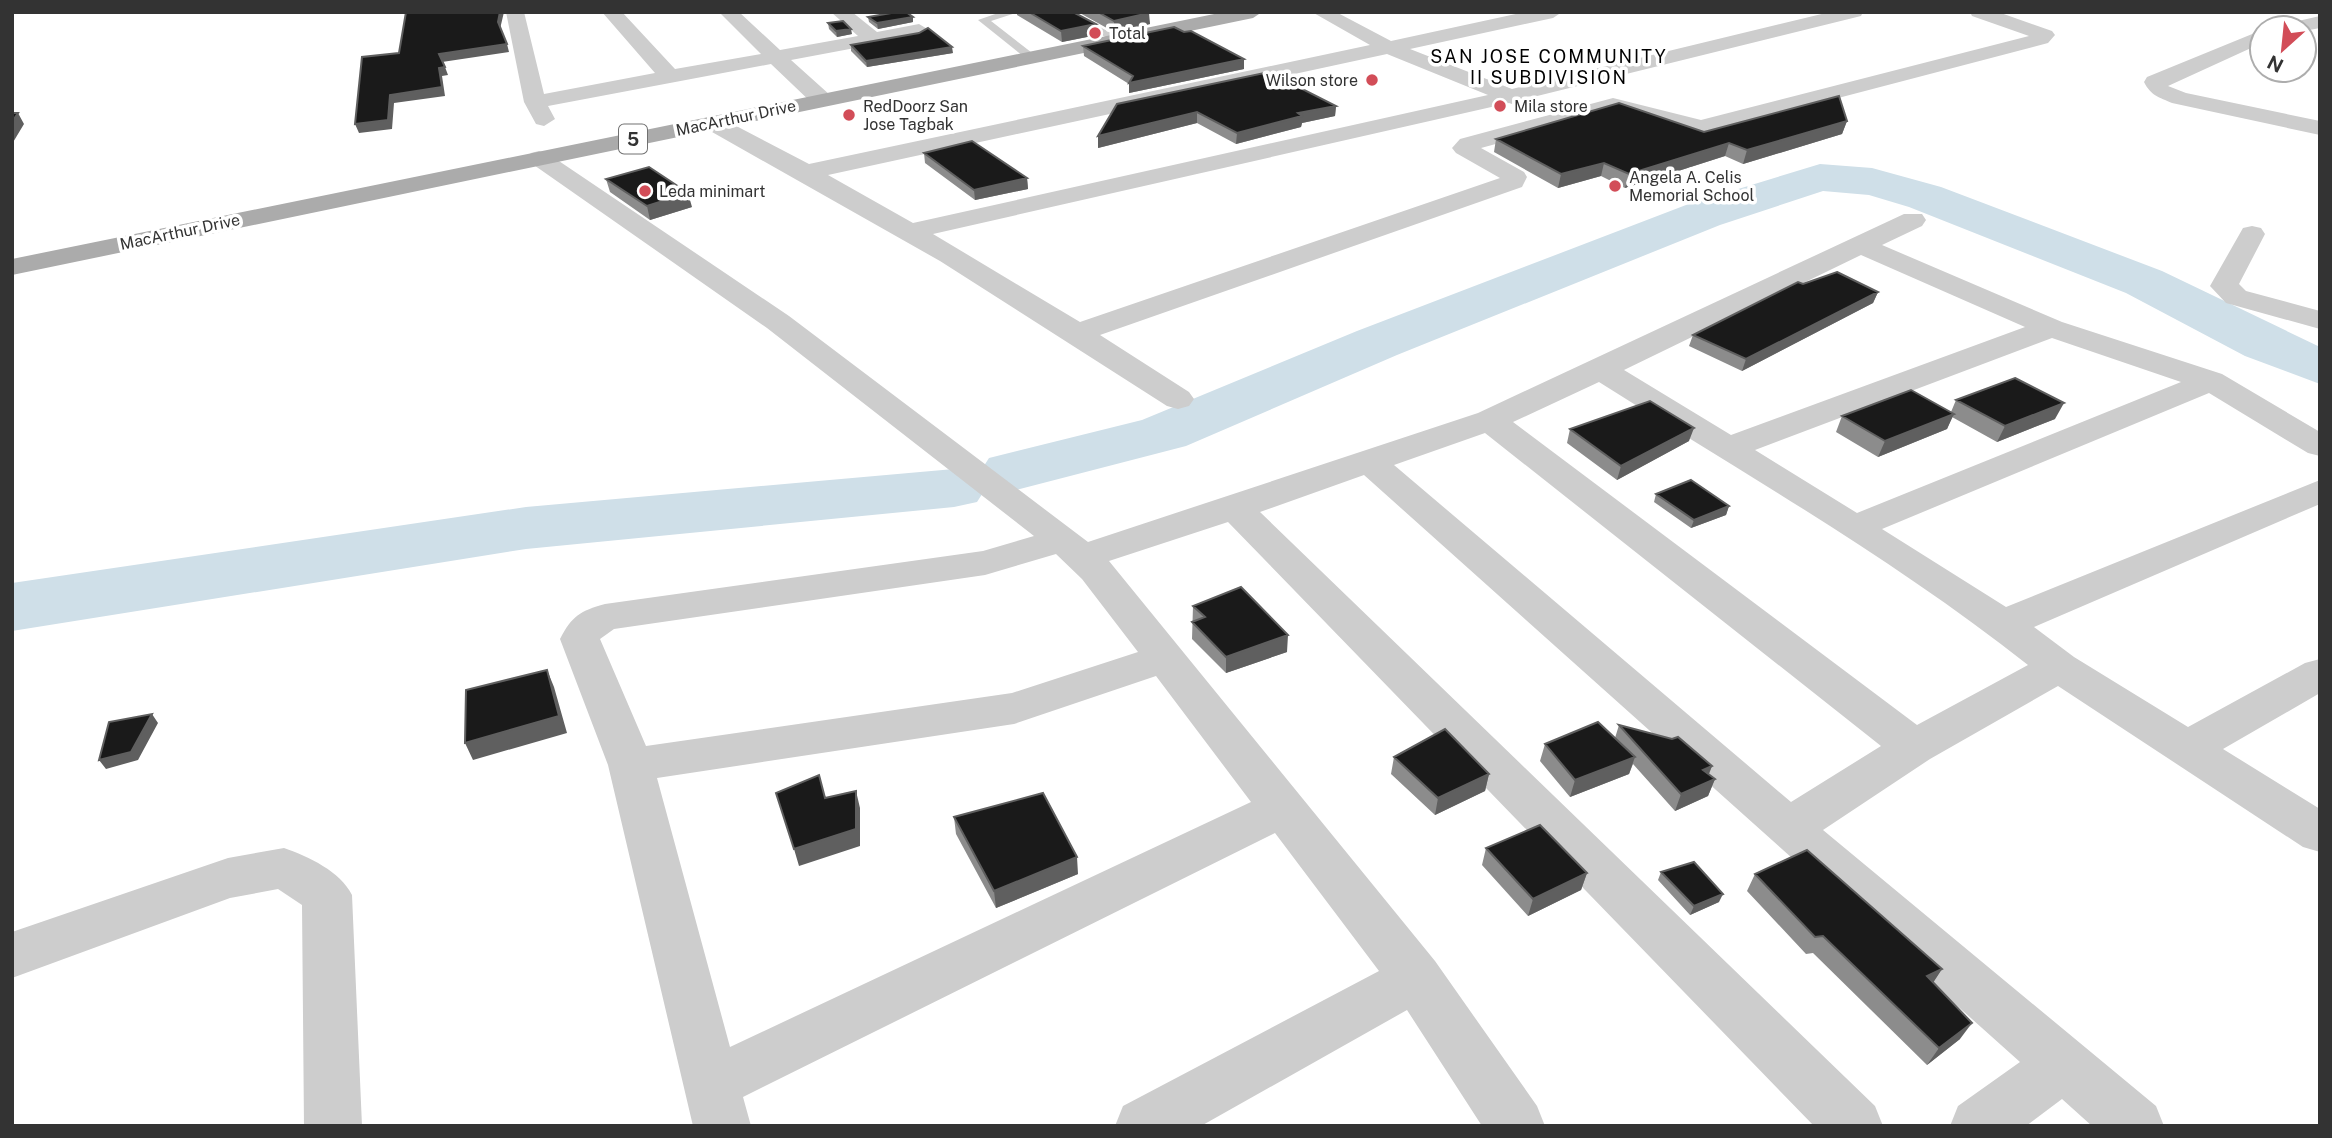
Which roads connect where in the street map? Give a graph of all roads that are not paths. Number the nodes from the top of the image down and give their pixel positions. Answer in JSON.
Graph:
{"nodes":[{"id":1,"x":514,"y":12,"type":"edge"},
{"id":2,"x":611,"y":12,"type":"edge"},
{"id":3,"x":728,"y":12,"type":"edge"},
{"id":4,"x":840,"y":12,"type":"edge"},
{"id":5,"x":1014,"y":12,"type":"edge"},
{"id":6,"x":1063,"y":12,"type":"edge"},
{"id":7,"x":1254,"y":12,"type":"edge"},
{"id":8,"x":1321,"y":12,"type":"edge"},
{"id":9,"x":1553,"y":12,"type":"edge"},
{"id":10,"x":1854,"y":12,"type":"edge"},
{"id":11,"x":1979,"y":12,"type":"edge"},
{"id":12,"x":919,"y":30,"type":"edge"},
{"id":13,"x":874,"y":39,"type":"junction"},
{"id":14,"x":1119,"y":40,"type":"junction"},
{"id":15,"x":2248,"y":42,"type":"edge"},
{"id":16,"x":1386,"y":46,"type":"junction"},
{"id":17,"x":779,"y":57,"type":"junction"},
{"id":18,"x":1032,"y":58,"type":"junction"},
{"id":19,"x":670,"y":77,"type":"junction"},
{"id":20,"x":1511,"y":96,"type":"junction"},
{"id":21,"x":822,"y":100,"type":"junction"},
{"id":22,"x":1559,"y":117,"type":"junction"},
{"id":23,"x":713,"y":123,"type":"junction"},
{"id":24,"x":2320,"y":128,"type":"edge"},
{"id":25,"x":539,"y":158,"type":"junction"},
{"id":26,"x":808,"y":172,"type":"junction"},
{"id":27,"x":1913,"y":219,"type":"dead end"},
{"id":28,"x":911,"y":231,"type":"junction"},
{"id":29,"x":2252,"y":234,"type":"dead end"},
{"id":30,"x":1862,"y":246,"type":"junction"},
{"id":31,"x":12,"y":267,"type":"edge"},
{"id":32,"x":2320,"y":320,"type":"edge"},
{"id":33,"x":2051,"y":328,"type":"junction"},
{"id":34,"x":1078,"y":333,"type":"junction"},
{"id":35,"x":1601,"y":369,"type":"junction"},
{"id":36,"x":2211,"y":381,"type":"junction"},
{"id":37,"x":1178,"y":399,"type":"dead end"},
{"id":38,"x":1490,"y":420,"type":"junction"},
{"id":39,"x":2320,"y":446,"type":"edge"},
{"id":40,"x":1726,"y":449,"type":"junction"},
{"id":41,"x":1370,"y":461,"type":"junction"},
{"id":42,"x":2320,"y":491,"type":"edge"},
{"id":43,"x":1235,"y":508,"type":"junction"},
{"id":44,"x":1854,"y":527,"type":"junction"},
{"id":45,"x":1073,"y":549,"type":"junction"},
{"id":46,"x":2003,"y":624,"type":"junction"},
{"id":47,"x":1166,"y":658,"type":"junction"},
{"id":48,"x":2059,"y":667,"type":"junction"},
{"id":49,"x":2320,"y":674,"type":"edge"},
{"id":50,"x":1914,"y":747,"type":"junction"},
{"id":51,"x":2188,"y":748,"type":"junction"},
{"id":52,"x":631,"y":765,"type":"junction"},
{"id":53,"x":1282,"y":808,"type":"junction"},
{"id":54,"x":1788,"y":828,"type":"junction"},
{"id":55,"x":2320,"y":834,"type":"edge"},
{"id":56,"x":12,"y":955,"type":"edge"},
{"id":57,"x":1416,"y":978,"type":"junction"},
{"id":58,"x":2064,"y":1064,"type":"junction"},
{"id":59,"x":716,"y":1106,"type":"edge"},
{"id":60,"x":333,"y":1126,"type":"edge"},
{"id":61,"x":1144,"y":1126,"type":"edge"},
{"id":62,"x":1516,"y":1126,"type":"edge"},
{"id":63,"x":1854,"y":1126,"type":"edge"},
{"id":64,"x":1979,"y":1126,"type":"edge"},
{"id":65,"x":2135,"y":1126,"type":"edge"}],
"edges":[{"from":1,"to":19,"type":"street"},
{"from":2,"to":19,"type":"street"},
{"from":3,"to":17,"type":"street"},
{"from":4,"to":13,"type":"street"},
{"from":5,"to":18,"type":"lane"},
{"from":6,"to":14,"type":"lane"},
{"from":7,"to":14,"type":"main road","name":"MacArthur Drive","number":"5"},
{"from":8,"to":16,"type":"street"},
{"from":9,"to":16,"type":"street"},
{"from":10,"to":20,"type":"street"},
{"from":11,"to":22,"type":"street"},
{"from":12,"to":13,"type":"street"},
{"from":13,"to":17,"type":"street"},
{"from":14,"to":18,"type":"main road","name":"MacArthur Drive","number":"5"},
{"from":15,"to":24,"type":"street"},
{"from":16,"to":20,"type":"street"},
{"from":16,"to":26,"type":"street"},
{"from":17,"to":19,"type":"street"},
{"from":17,"to":21,"type":"street"},
{"from":18,"to":21,"type":"main road","name":"MacArthur Drive","number":"5"},
{"from":20,"to":22,"type":"street"},
{"from":20,"to":28,"type":"street"},
{"from":21,"to":23,"type":"main road","name":"MacArthur Drive","number":"5"},
{"from":22,"to":34,"type":"street"},
{"from":23,"to":25,"type":"main road","name":"MacArthur Drive","number":"5"},
{"from":23,"to":26,"type":"street"},
{"from":25,"to":31,"type":"main road","name":"MacArthur Drive","number":"5"},
{"from":25,"to":45,"type":"street"},
{"from":26,"to":28,"type":"street"},
{"from":27,"to":30,"type":"street"},
{"from":28,"to":34,"type":"street"},
{"from":29,"to":32,"type":"street"},
{"from":30,"to":33,"type":"street"},
{"from":30,"to":35,"type":"street"},
{"from":33,"to":36,"type":"street"},
{"from":33,"to":40,"type":"street"},
{"from":34,"to":37,"type":"street"},
{"from":35,"to":38,"type":"street"},
{"from":35,"to":40,"type":"street"},
{"from":36,"to":39,"type":"street"},
{"from":36,"to":44,"type":"street"},
{"from":38,"to":41,"type":"street"},
{"from":38,"to":50,"type":"street"},
{"from":40,"to":44,"type":"street"},
{"from":41,"to":43,"type":"street"},
{"from":41,"to":54,"type":"street"},
{"from":42,"to":46,"type":"street"},
{"from":43,"to":45,"type":"street"},
{"from":43,"to":63,"type":"street"},
{"from":44,"to":46,"type":"street"},
{"from":45,"to":47,"type":"street"},
{"from":45,"to":52,"type":"street"},
{"from":46,"to":48,"type":"street"},
{"from":47,"to":52,"type":"street"},
{"from":47,"to":53,"type":"street"},
{"from":48,"to":50,"type":"street"},
{"from":48,"to":51,"type":"street"},
{"from":49,"to":51,"type":"street"},
{"from":50,"to":54,"type":"street"},
{"from":51,"to":55,"type":"street"},
{"from":52,"to":59,"type":"street"},
{"from":53,"to":57,"type":"street"},
{"from":53,"to":59,"type":"street"},
{"from":54,"to":58,"type":"street"},
{"from":56,"to":60,"type":"street"},
{"from":57,"to":61,"type":"street"},
{"from":57,"to":62,"type":"street"},
{"from":58,"to":64,"type":"street"},
{"from":58,"to":65,"type":"street"}]}
